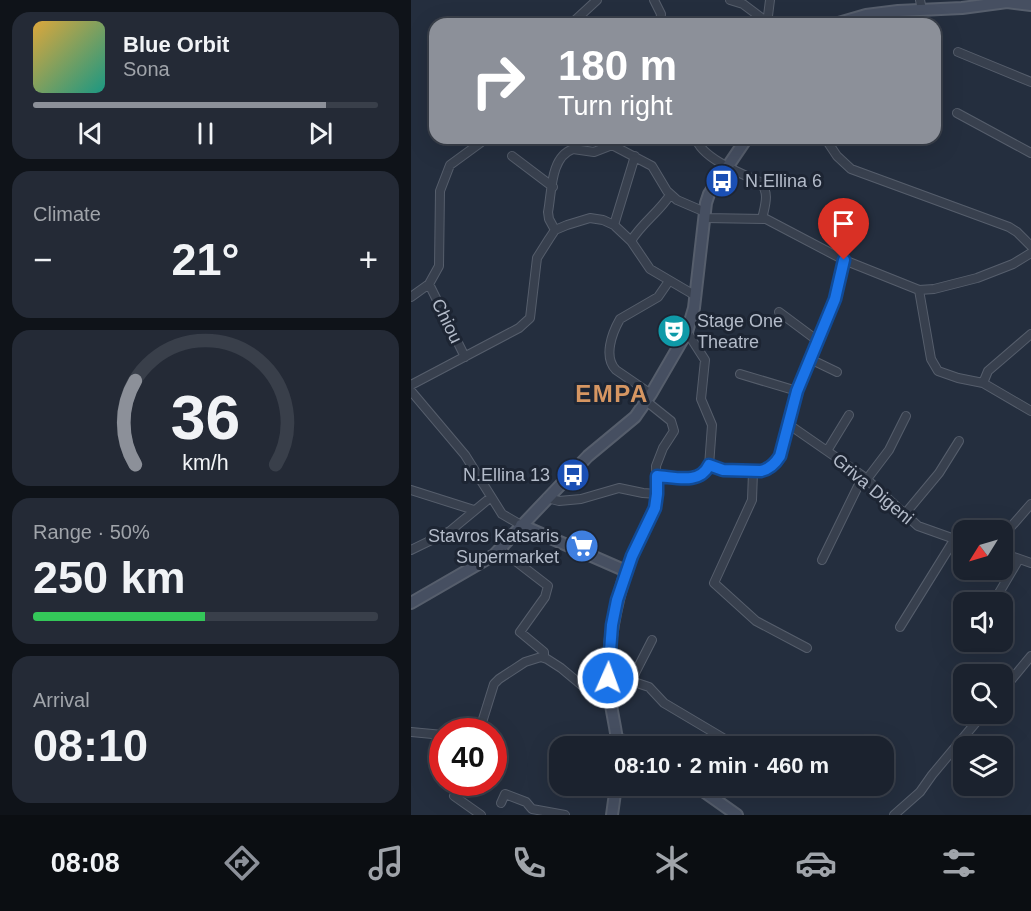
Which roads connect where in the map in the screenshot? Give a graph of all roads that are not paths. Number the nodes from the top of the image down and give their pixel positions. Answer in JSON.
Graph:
{"nodes":[{"id":1,"x":654,"y":0,"type":"edge"},
{"id":2,"x":730,"y":0,"type":"edge"},
{"id":3,"x":770,"y":0,"type":"edge"},
{"id":4,"x":594,"y":1,"type":"edge"},
{"id":5,"x":1031,"y":4,"type":"edge"},
{"id":6,"x":921,"y":5,"type":"edge"},
{"id":7,"x":577,"y":18,"type":"edge"},
{"id":8,"x":661,"y":18,"type":"edge"},
{"id":9,"x":761,"y":18,"type":"edge"},
{"id":10,"x":768,"y":18,"type":"edge"},
{"id":11,"x":861,"y":18,"type":"edge"},
{"id":12,"x":958,"y":52,"type":"dead end"},
{"id":13,"x":1031,"y":82,"type":"edge"},
{"id":14,"x":957,"y":113,"type":"dead end"},
{"id":15,"x":479,"y":144,"type":"edge"},
{"id":16,"x":608,"y":144,"type":"edge"},
{"id":17,"x":617,"y":144,"type":"edge"},
{"id":18,"x":699,"y":144,"type":"edge"},
{"id":19,"x":743,"y":144,"type":"edge"},
{"id":20,"x":829,"y":144,"type":"edge"},
{"id":21,"x":1030,"y":151,"type":"edge"},
{"id":22,"x":512,"y":156,"type":"dead end"},
{"id":23,"x":635,"y":156,"type":"junction"},
{"id":24,"x":727,"y":166,"type":"junction"},
{"id":25,"x":553,"y":187,"type":"junction"},
{"id":26,"x":670,"y":195,"type":"junction"},
{"id":27,"x":705,"y":215,"type":"junction"},
{"id":28,"x":762,"y":219,"type":"junction"},
{"id":29,"x":614,"y":225,"type":"junction"},
{"id":30,"x":555,"y":230,"type":"junction"},
{"id":31,"x":631,"y":241,"type":"junction"},
{"id":32,"x":1031,"y":246,"type":"edge"},
{"id":33,"x":1031,"y":252,"type":"edge"},
{"id":34,"x":844,"y":260,"type":"junction"},
{"id":35,"x":669,"y":281,"type":"junction"},
{"id":36,"x":429,"y":284,"type":"junction"},
{"id":37,"x":918,"y":290,"type":"junction"},
{"id":38,"x":696,"y":296,"type":"junction"},
{"id":39,"x":411,"y":297,"type":"edge"},
{"id":40,"x":779,"y":312,"type":"dead end"},
{"id":41,"x":687,"y":332,"type":"junction"},
{"id":42,"x":1031,"y":334,"type":"edge"},
{"id":43,"x":818,"y":341,"type":"junction"},
{"id":44,"x":465,"y":357,"type":"junction"},
{"id":45,"x":810,"y":359,"type":"junction"},
{"id":46,"x":837,"y":372,"type":"dead end"},
{"id":47,"x":740,"y":374,"type":"dead end"},
{"id":48,"x":983,"y":383,"type":"junction"},
{"id":49,"x":411,"y":385,"type":"edge"},
{"id":50,"x":411,"y":391,"type":"edge"},
{"id":51,"x":797,"y":391,"type":"junction"},
{"id":52,"x":649,"y":398,"type":"junction"},
{"id":53,"x":1031,"y":411,"type":"edge"},
{"id":54,"x":849,"y":415,"type":"dead end"},
{"id":55,"x":906,"y":417,"type":"dead end"},
{"id":56,"x":788,"y":424,"type":"junction"},
{"id":57,"x":959,"y":441,"type":"dead end"},
{"id":58,"x":827,"y":451,"type":"junction"},
{"id":59,"x":709,"y":465,"type":"junction"},
{"id":60,"x":753,"y":472,"type":"junction"},
{"id":61,"x":657,"y":476,"type":"junction"},
{"id":62,"x":865,"y":478,"type":"junction"},
{"id":63,"x":411,"y":490,"type":"edge"},
{"id":64,"x":657,"y":494,"type":"junction"},
{"id":65,"x":492,"y":497,"type":"junction"},
{"id":66,"x":547,"y":498,"type":"junction"},
{"id":67,"x":1031,"y":504,"type":"edge"},
{"id":68,"x":474,"y":510,"type":"junction"},
{"id":69,"x":904,"y":515,"type":"junction"},
{"id":70,"x":1013,"y":524,"type":"edge"},
{"id":71,"x":521,"y":525,"type":"junction"},
{"id":72,"x":953,"y":539,"type":"edge"},
{"id":73,"x":500,"y":549,"type":"junction"},
{"id":74,"x":411,"y":550,"type":"edge"},
{"id":75,"x":953,"y":550,"type":"edge"},
{"id":76,"x":1013,"y":557,"type":"edge"},
{"id":77,"x":1019,"y":559,"type":"junction"},
{"id":78,"x":822,"y":560,"type":"dead end"},
{"id":79,"x":1031,"y":563,"type":"edge"},
{"id":80,"x":626,"y":571,"type":"junction"},
{"id":81,"x":1000,"y":592,"type":"edge"},
{"id":82,"x":411,"y":603,"type":"edge"},
{"id":83,"x":900,"y":627,"type":"dead end"},
{"id":84,"x":652,"y":640,"type":"dead end"},
{"id":85,"x":807,"y":648,"type":"dead end"},
{"id":86,"x":1031,"y":656,"type":"edge"},
{"id":87,"x":544,"y":658,"type":"junction"},
{"id":88,"x":608,"y":678,"type":"junction"},
{"id":89,"x":1013,"y":678,"type":"edge"},
{"id":90,"x":631,"y":681,"type":"junction"},
{"id":91,"x":610,"y":695,"type":"junction"},
{"id":92,"x":483,"y":718,"type":"edge"},
{"id":93,"x":975,"y":724,"type":"edge"},
{"id":94,"x":411,"y":732,"type":"edge"},
{"id":95,"x":429,"y":734,"type":"edge"},
{"id":96,"x":617,"y":736,"type":"edge"},
{"id":97,"x":720,"y":736,"type":"edge"},
{"id":98,"x":454,"y":796,"type":"edge"},
{"id":99,"x":615,"y":796,"type":"edge"},
{"id":100,"x":710,"y":796,"type":"edge"},
{"id":101,"x":501,"y":803,"type":"dead end"},
{"id":102,"x":481,"y":815,"type":"edge"},
{"id":103,"x":565,"y":815,"type":"edge"},
{"id":104,"x":612,"y":815,"type":"edge"},
{"id":105,"x":737,"y":815,"type":"edge"},
{"id":106,"x":894,"y":815,"type":"edge"}],
"edges":[{"from":1,"to":8,"type":"street"},
{"from":2,"to":9,"type":"street"},
{"from":3,"to":10,"type":"street"},
{"from":4,"to":7,"type":"street"},
{"from":5,"to":6,"type":"street"},
{"from":6,"to":11,"type":"street"},
{"from":12,"to":13,"type":"street"},
{"from":14,"to":21,"type":"street"},
{"from":15,"to":36,"type":"street"},
{"from":16,"to":25,"type":"street"},
{"from":17,"to":23,"type":"street"},
{"from":18,"to":24,"type":"street"},
{"from":19,"to":24,"type":"street"},
{"from":20,"to":32,"type":"street"},
{"from":22,"to":25,"type":"street"},
{"from":23,"to":26,"type":"street"},
{"from":23,"to":29,"type":"street"},
{"from":24,"to":27,"type":"street"},
{"from":24,"to":28,"type":"street"},
{"from":25,"to":30,"type":"street"},
{"from":26,"to":27,"type":"street"},
{"from":26,"to":31,"type":"street"},
{"from":27,"to":28,"type":"street"},
{"from":27,"to":38,"type":"street"},
{"from":28,"to":34,"type":"street"},
{"from":29,"to":30,"type":"street"},
{"from":29,"to":31,"type":"street"},
{"from":30,"to":44,"type":"street"},
{"from":31,"to":35,"type":"street"},
{"from":33,"to":37,"type":"street"},
{"from":34,"to":37,"type":"street"},
{"from":34,"to":43,"type":"street"},
{"from":35,"to":38,"type":"street"},
{"from":35,"to":52,"type":"street"},
{"from":36,"to":39,"type":"street"},
{"from":36,"to":44,"type":"street","name":"Chiou"},
{"from":37,"to":48,"type":"street"},
{"from":38,"to":41,"type":"street"},
{"from":40,"to":43,"type":"street"},
{"from":41,"to":52,"type":"street"},
{"from":41,"to":59,"type":"street"},
{"from":42,"to":48,"type":"street"},
{"from":43,"to":45,"type":"street"},
{"from":44,"to":49,"type":"street"},
{"from":45,"to":46,"type":"street"},
{"from":45,"to":51,"type":"street"},
{"from":47,"to":51,"type":"street"},
{"from":48,"to":53,"type":"street"},
{"from":50,"to":65,"type":"street"},
{"from":51,"to":56,"type":"street"},
{"from":52,"to":61,"type":"street"},
{"from":52,"to":66,"type":"street"},
{"from":54,"to":58,"type":"street"},
{"from":55,"to":62,"type":"street"},
{"from":56,"to":58,"type":"street","name":"Griva Digeni"},
{"from":56,"to":60,"type":"street"},
{"from":57,"to":69,"type":"street"},
{"from":58,"to":62,"type":"street","name":"Griva Digeni"},
{"from":59,"to":60,"type":"street"},
{"from":59,"to":61,"type":"street"},
{"from":60,"to":85,"type":"street"},
{"from":61,"to":64,"type":"street"},
{"from":62,"to":69,"type":"street","name":"Griva Digeni"},
{"from":62,"to":78,"type":"street"},
{"from":63,"to":68,"type":"street"},
{"from":64,"to":66,"type":"street"},
{"from":64,"to":80,"type":"street"},
{"from":65,"to":68,"type":"street"},
{"from":65,"to":71,"type":"street"},
{"from":66,"to":71,"type":"street"},
{"from":67,"to":70,"type":"street"},
{"from":68,"to":74,"type":"street"},
{"from":69,"to":72,"type":"street","name":"Griva Digeni"},
{"from":71,"to":73,"type":"street"},
{"from":71,"to":80,"type":"street"},
{"from":73,"to":82,"type":"street"},
{"from":73,"to":87,"type":"street"},
{"from":75,"to":83,"type":"street"},
{"from":76,"to":77,"type":"street"},
{"from":77,"to":79,"type":"street"},
{"from":77,"to":81,"type":"street"},
{"from":80,"to":88,"type":"street"},
{"from":84,"to":90,"type":"street"},
{"from":86,"to":89,"type":"street"},
{"from":87,"to":91,"type":"street"},
{"from":87,"to":92,"type":"street"},
{"from":88,"to":90,"type":"street"},
{"from":88,"to":91,"type":"street"},
{"from":90,"to":97,"type":"street"},
{"from":91,"to":96,"type":"street"},
{"from":93,"to":106,"type":"street"},
{"from":94,"to":95,"type":"street"},
{"from":98,"to":102,"type":"street"},
{"from":99,"to":104,"type":"street"},
{"from":100,"to":105,"type":"street"},
{"from":101,"to":103,"type":"street"}]}
